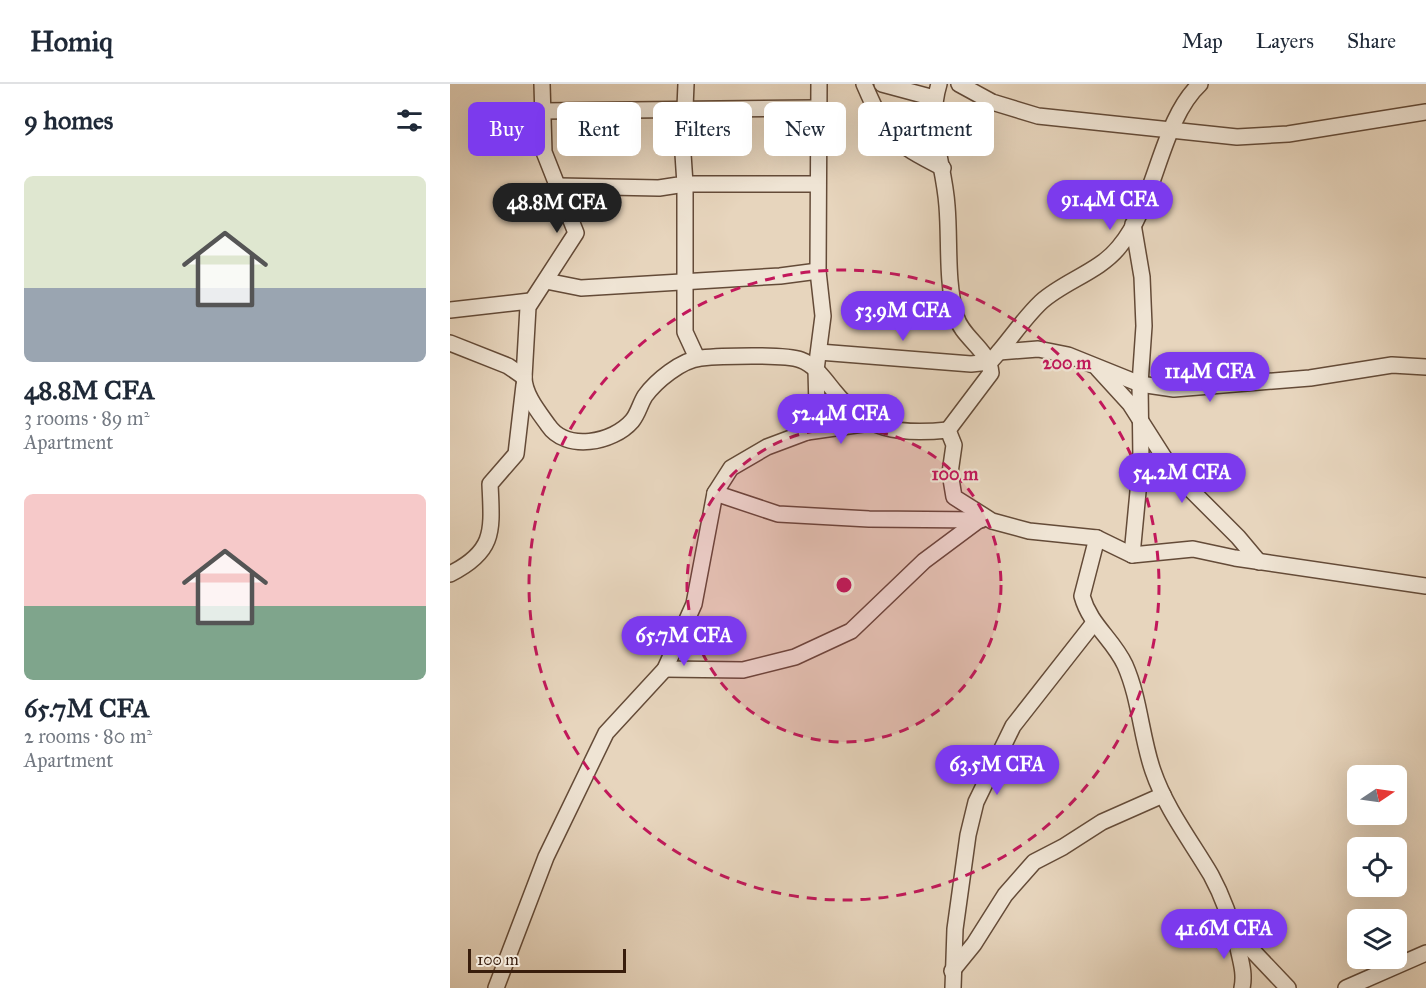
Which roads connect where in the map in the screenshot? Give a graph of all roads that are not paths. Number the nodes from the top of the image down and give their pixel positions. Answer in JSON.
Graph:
{"nodes":[{"id":1,"x":542,"y":84,"type":"edge"},
{"id":2,"x":686,"y":84,"type":"edge"},
{"id":3,"x":819,"y":84,"type":"edge"},
{"id":4,"x":864,"y":84,"type":"edge"},
{"id":5,"x":882,"y":84,"type":"edge"},
{"id":6,"x":959,"y":84,"type":"edge"},
{"id":7,"x":1200,"y":84,"type":"edge"},
{"id":8,"x":937,"y":91,"type":"edge"},
{"id":9,"x":543,"y":102,"type":"edge"},
{"id":10,"x":684,"y":102,"type":"edge"},
{"id":11,"x":818,"y":102,"type":"edge"},
{"id":12,"x":653,"y":109,"type":"edge"},
{"id":13,"x":545,"y":111,"type":"edge"},
{"id":14,"x":1426,"y":112,"type":"edge"},
{"id":15,"x":1171,"y":131,"type":"junction"},
{"id":16,"x":545,"y":154,"type":"edge"},
{"id":17,"x":684,"y":156,"type":"edge"},
{"id":18,"x":817,"y":156,"type":"edge"},
{"id":19,"x":943,"y":168,"type":"junction"},
{"id":20,"x":685,"y":184,"type":"junction"},
{"id":21,"x":817,"y":184,"type":"junction"},
{"id":22,"x":559,"y":186,"type":"junction"},
{"id":23,"x":1133,"y":224,"type":"junction"},
{"id":24,"x":818,"y":271,"type":"junction"},
{"id":25,"x":546,"y":281,"type":"junction"},
{"id":26,"x":687,"y":281,"type":"junction"},
{"id":27,"x":530,"y":301,"type":"junction"},
{"id":28,"x":450,"y":310,"type":"edge"},
{"id":29,"x":450,"y":343,"type":"edge"},
{"id":30,"x":819,"y":352,"type":"junction"},
{"id":31,"x":994,"y":357,"type":"junction"},
{"id":32,"x":697,"y":358,"type":"junction"},
{"id":33,"x":1096,"y":366,"type":"junction"},
{"id":34,"x":1426,"y":367,"type":"edge"},
{"id":35,"x":816,"y":370,"type":"junction"},
{"id":36,"x":524,"y":380,"type":"junction"},
{"id":37,"x":1140,"y":384,"type":"junction"},
{"id":38,"x":1141,"y":420,"type":"junction"},
{"id":39,"x":870,"y":423,"type":"junction"},
{"id":40,"x":948,"y":430,"type":"junction"},
{"id":41,"x":807,"y":432,"type":"junction"},
{"id":42,"x":715,"y":493,"type":"junction"},
{"id":43,"x":954,"y":497,"type":"junction"},
{"id":44,"x":947,"y":520,"type":"junction"},
{"id":45,"x":986,"y":520,"type":"junction"},
{"id":46,"x":1097,"y":538,"type":"junction"},
{"id":47,"x":942,"y":545,"type":"junction"},
{"id":48,"x":1132,"y":555,"type":"junction"},
{"id":49,"x":1259,"y":562,"type":"junction"},
{"id":50,"x":450,"y":574,"type":"edge"},
{"id":51,"x":1426,"y":586,"type":"edge"},
{"id":52,"x":1093,"y":624,"type":"junction"},
{"id":53,"x":665,"y":669,"type":"junction"},
{"id":54,"x":1163,"y":795,"type":"junction"},
{"id":55,"x":1234,"y":931,"type":"junction"},
{"id":56,"x":1426,"y":953,"type":"edge"},
{"id":57,"x":952,"y":971,"type":"junction"},
{"id":58,"x":496,"y":988,"type":"edge"},
{"id":59,"x":953,"y":988,"type":"edge"},
{"id":60,"x":1242,"y":988,"type":"edge"},
{"id":61,"x":1288,"y":988,"type":"edge"},
{"id":62,"x":1346,"y":988,"type":"edge"}],
"edges":[{"from":1,"to":9,"type":"street"},
{"from":2,"to":10,"type":"street"},
{"from":3,"to":11,"type":"street"},
{"from":4,"to":19,"type":"street"},
{"from":5,"to":8,"type":"street"},
{"from":6,"to":15,"type":"street"},
{"from":7,"to":15,"type":"street"},
{"from":8,"to":19,"type":"street"},
{"from":12,"to":13,"type":"street"},
{"from":14,"to":15,"type":"street"},
{"from":15,"to":23,"type":"street"},
{"from":16,"to":22,"type":"street"},
{"from":17,"to":20,"type":"street"},
{"from":18,"to":21,"type":"street"},
{"from":19,"to":31,"type":"street"},
{"from":20,"to":21,"type":"street"},
{"from":20,"to":22,"type":"street"},
{"from":20,"to":26,"type":"street"},
{"from":21,"to":24,"type":"street"},
{"from":22,"to":25,"type":"street"},
{"from":23,"to":31,"type":"street"},
{"from":23,"to":37,"type":"street"},
{"from":24,"to":26,"type":"street"},
{"from":24,"to":30,"type":"street"},
{"from":25,"to":26,"type":"street"},
{"from":25,"to":27,"type":"street"},
{"from":26,"to":32,"type":"street"},
{"from":27,"to":28,"type":"street"},
{"from":27,"to":36,"type":"street"},
{"from":29,"to":36,"type":"street"},
{"from":30,"to":31,"type":"street"},
{"from":30,"to":35,"type":"street"},
{"from":31,"to":33,"type":"street"},
{"from":31,"to":40,"type":"street"},
{"from":32,"to":35,"type":"street"},
{"from":32,"to":36,"type":"street"},
{"from":33,"to":37,"type":"street"},
{"from":33,"to":38,"type":"street"},
{"from":34,"to":37,"type":"street"},
{"from":35,"to":39,"type":"street"},
{"from":35,"to":41,"type":"street"},
{"from":36,"to":50,"type":"street"},
{"from":37,"to":38,"type":"street"},
{"from":38,"to":48,"type":"street"},
{"from":38,"to":49,"type":"street"},
{"from":39,"to":40,"type":"street"},
{"from":39,"to":41,"type":"street"},
{"from":40,"to":43,"type":"street"},
{"from":41,"to":42,"type":"street"},
{"from":42,"to":44,"type":"street"},
{"from":42,"to":53,"type":"street"},
{"from":43,"to":44,"type":"street"},
{"from":43,"to":45,"type":"street"},
{"from":44,"to":45,"type":"street"},
{"from":44,"to":47,"type":"street"},
{"from":45,"to":46,"type":"street"},
{"from":45,"to":47,"type":"street"},
{"from":46,"to":48,"type":"street"},
{"from":46,"to":52,"type":"street"},
{"from":47,"to":53,"type":"street"},
{"from":48,"to":49,"type":"street"},
{"from":49,"to":51,"type":"street"},
{"from":52,"to":54,"type":"street"},
{"from":52,"to":57,"type":"street"},
{"from":53,"to":58,"type":"street"},
{"from":54,"to":55,"type":"street"},
{"from":54,"to":57,"type":"street"},
{"from":55,"to":60,"type":"street"},
{"from":55,"to":61,"type":"street"},
{"from":56,"to":62,"type":"street"},
{"from":57,"to":59,"type":"street"}]}
